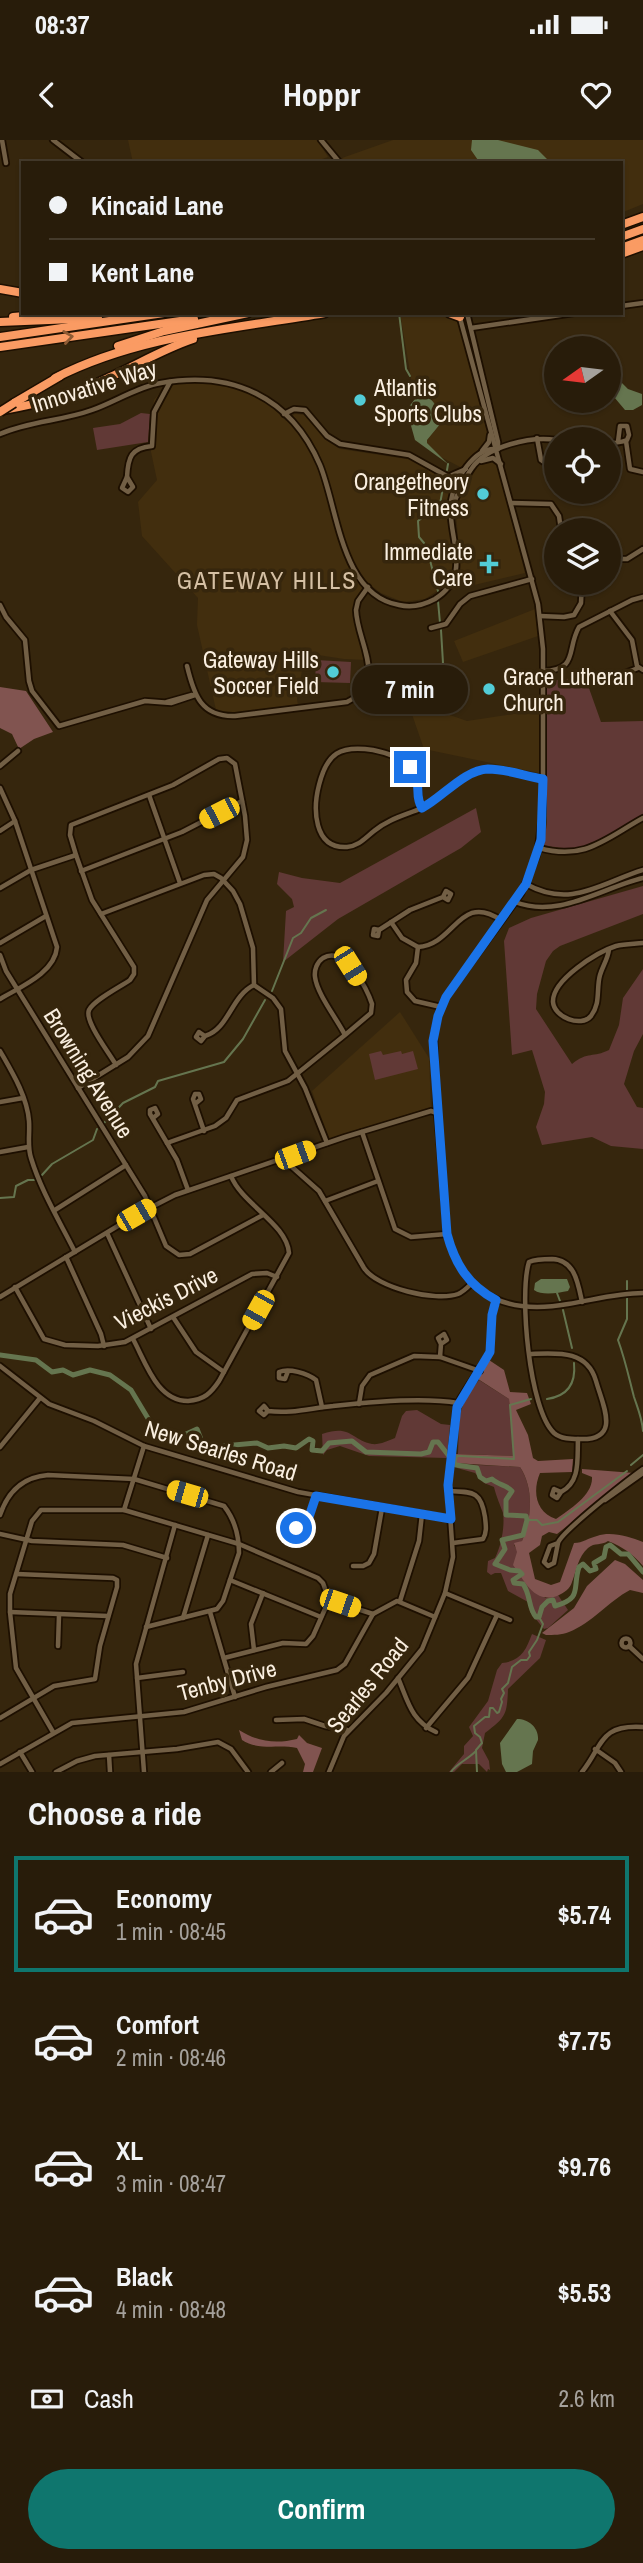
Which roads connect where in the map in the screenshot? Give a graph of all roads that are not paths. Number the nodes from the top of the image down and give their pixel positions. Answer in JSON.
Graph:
{"nodes":[{"id":1,"x":2,"y":140,"type":"edge"},
{"id":2,"x":53,"y":140,"type":"edge"},
{"id":3,"x":321,"y":140,"type":"edge"},
{"id":4,"x":80,"y":161,"type":"edge"},
{"id":5,"x":338,"y":161,"type":"edge"},
{"id":6,"x":6,"y":163,"type":"dead end"},
{"id":7,"x":643,"y":216,"type":"edge"},
{"id":8,"x":623,"y":225,"type":"edge"},
{"id":9,"x":643,"y":229,"type":"edge"},
{"id":10,"x":623,"y":236,"type":"edge"},
{"id":11,"x":643,"y":240,"type":"edge"},
{"id":12,"x":643,"y":246,"type":"edge"},
{"id":13,"x":623,"y":247,"type":"edge"},
{"id":14,"x":623,"y":253,"type":"edge"},
{"id":15,"x":0,"y":289,"type":"edge"},
{"id":16,"x":21,"y":293,"type":"edge"},
{"id":17,"x":643,"y":303,"type":"edge"},
{"id":18,"x":623,"y":306,"type":"edge"},
{"id":19,"x":42,"y":315,"type":"edge"},
{"id":20,"x":132,"y":315,"type":"edge"},
{"id":21,"x":150,"y":315,"type":"edge"},
{"id":22,"x":220,"y":315,"type":"edge"},
{"id":23,"x":239,"y":315,"type":"edge"},
{"id":24,"x":314,"y":315,"type":"edge"},
{"id":25,"x":462,"y":315,"type":"edge"},
{"id":26,"x":462,"y":315,"type":"edge"},
{"id":27,"x":560,"y":315,"type":"edge"},
{"id":28,"x":0,"y":320,"type":"edge"},
{"id":29,"x":251,"y":326,"type":"junction"},
{"id":30,"x":471,"y":328,"type":"junction"},
{"id":31,"x":0,"y":337,"type":"edge"},
{"id":32,"x":0,"y":347,"type":"edge"},
{"id":33,"x":55,"y":378,"type":"junction"},
{"id":34,"x":170,"y":382,"type":"junction"},
{"id":35,"x":0,"y":411,"type":"edge"},
{"id":36,"x":284,"y":414,"type":"junction"},
{"id":37,"x":487,"y":417,"type":"junction"},
{"id":38,"x":621,"y":428,"type":"edge"},
{"id":39,"x":0,"y":434,"type":"edge"},
{"id":40,"x":537,"y":438,"type":"junction"},
{"id":41,"x":544,"y":439,"type":"edge"},
{"id":42,"x":626,"y":441,"type":"junction"},
{"id":43,"x":621,"y":442,"type":"edge"},
{"id":44,"x":497,"y":450,"type":"junction"},
{"id":45,"x":477,"y":455,"type":"junction"},
{"id":46,"x":476,"y":462,"type":"junction"},
{"id":47,"x":544,"y":462,"type":"edge"},
{"id":48,"x":502,"y":465,"type":"junction"},
{"id":49,"x":467,"y":468,"type":"junction"},
{"id":50,"x":643,"y":472,"type":"edge"},
{"id":51,"x":449,"y":475,"type":"junction"},
{"id":52,"x":127,"y":477,"type":"dead end"},
{"id":53,"x":462,"y":482,"type":"junction"},
{"id":54,"x":512,"y":503,"type":"junction"},
{"id":55,"x":559,"y":518,"type":"edge"},
{"id":56,"x":643,"y":549,"type":"edge"},
{"id":57,"x":621,"y":559,"type":"edge"},
{"id":58,"x":532,"y":579,"type":"junction"},
{"id":59,"x":368,"y":587,"type":"junction"},
{"id":60,"x":581,"y":595,"type":"edge"},
{"id":61,"x":643,"y":597,"type":"edge"},
{"id":62,"x":0,"y":605,"type":"edge"},
{"id":63,"x":610,"y":611,"type":"junction"},
{"id":64,"x":540,"y":616,"type":"junction"},
{"id":65,"x":431,"y":628,"type":"dead end"},
{"id":66,"x":187,"y":666,"type":"dead end"},
{"id":67,"x":641,"y":669,"type":"edge"},
{"id":68,"x":543,"y":671,"type":"junction"},
{"id":69,"x":615,"y":677,"type":"dead end"},
{"id":70,"x":195,"y":695,"type":"junction"},
{"id":71,"x":18,"y":751,"type":"dead end"},
{"id":72,"x":0,"y":765,"type":"edge"},
{"id":73,"x":543,"y":779,"type":"junction"},
{"id":74,"x":0,"y":788,"type":"edge"},
{"id":75,"x":149,"y":795,"type":"junction"},
{"id":76,"x":242,"y":801,"type":"junction"},
{"id":77,"x":422,"y":808,"type":"junction"},
{"id":78,"x":643,"y":818,"type":"edge"},
{"id":79,"x":16,"y":821,"type":"junction"},
{"id":80,"x":0,"y":831,"type":"edge"},
{"id":81,"x":165,"y":839,"type":"junction"},
{"id":82,"x":539,"y":848,"type":"junction"},
{"id":83,"x":76,"y":855,"type":"junction"},
{"id":84,"x":31,"y":870,"type":"junction"},
{"id":85,"x":643,"y":870,"type":"edge"},
{"id":86,"x":81,"y":871,"type":"junction"},
{"id":87,"x":643,"y":878,"type":"edge"},
{"id":88,"x":223,"y":880,"type":"junction"},
{"id":89,"x":180,"y":883,"type":"junction"},
{"id":90,"x":526,"y":884,"type":"junction"},
{"id":91,"x":0,"y":888,"type":"edge"},
{"id":92,"x":443,"y":897,"type":"dead end"},
{"id":93,"x":516,"y":902,"type":"junction"},
{"id":94,"x":101,"y":914,"type":"junction"},
{"id":95,"x":46,"y":916,"type":"junction"},
{"id":96,"x":501,"y":920,"type":"junction"},
{"id":97,"x":391,"y":922,"type":"junction"},
{"id":98,"x":380,"y":930,"type":"dead end"},
{"id":99,"x":0,"y":943,"type":"edge"},
{"id":100,"x":643,"y":943,"type":"edge"},
{"id":101,"x":418,"y":947,"type":"junction"},
{"id":102,"x":609,"y":949,"type":"junction"},
{"id":103,"x":0,"y":955,"type":"edge"},
{"id":104,"x":254,"y":985,"type":"junction"},
{"id":105,"x":16,"y":989,"type":"junction"},
{"id":106,"x":0,"y":999,"type":"edge"},
{"id":107,"x":441,"y":1007,"type":"junction"},
{"id":108,"x":345,"y":1035,"type":"junction"},
{"id":109,"x":205,"y":1036,"type":"dead end"},
{"id":110,"x":1,"y":1053,"type":"edge"},
{"id":111,"x":117,"y":1065,"type":"junction"},
{"id":112,"x":297,"y":1073,"type":"junction"},
{"id":113,"x":78,"y":1088,"type":"junction"},
{"id":114,"x":23,"y":1098,"type":"junction"},
{"id":115,"x":0,"y":1102,"type":"edge"},
{"id":116,"x":195,"y":1104,"type":"dead end"},
{"id":117,"x":437,"y":1113,"type":"junction"},
{"id":118,"x":153,"y":1118,"type":"dead end"},
{"id":119,"x":204,"y":1131,"type":"junction"},
{"id":120,"x":362,"y":1132,"type":"junction"},
{"id":121,"x":167,"y":1143,"type":"junction"},
{"id":122,"x":327,"y":1143,"type":"junction"},
{"id":123,"x":28,"y":1147,"type":"junction"},
{"id":124,"x":0,"y":1152,"type":"edge"},
{"id":125,"x":283,"y":1159,"type":"junction"},
{"id":126,"x":126,"y":1165,"type":"junction"},
{"id":127,"x":231,"y":1176,"type":"junction"},
{"id":128,"x":378,"y":1181,"type":"junction"},
{"id":129,"x":188,"y":1190,"type":"junction"},
{"id":130,"x":326,"y":1201,"type":"junction"},
{"id":131,"x":151,"y":1207,"type":"junction"},
{"id":132,"x":55,"y":1210,"type":"junction"},
{"id":133,"x":262,"y":1214,"type":"junction"},
{"id":134,"x":107,"y":1233,"type":"junction"},
{"id":135,"x":447,"y":1234,"type":"junction"},
{"id":136,"x":75,"y":1252,"type":"junction"},
{"id":137,"x":66,"y":1257,"type":"junction"},
{"id":138,"x":277,"y":1277,"type":"junction"},
{"id":139,"x":471,"y":1284,"type":"junction"},
{"id":140,"x":15,"y":1287,"type":"junction"},
{"id":141,"x":643,"y":1293,"type":"edge"},
{"id":142,"x":0,"y":1297,"type":"edge"},
{"id":143,"x":496,"y":1300,"type":"junction"},
{"id":144,"x":582,"y":1302,"type":"junction"},
{"id":145,"x":527,"y":1306,"type":"junction"},
{"id":146,"x":173,"y":1317,"type":"junction"},
{"id":147,"x":151,"y":1329,"type":"junction"},
{"id":148,"x":133,"y":1339,"type":"junction"},
{"id":149,"x":441,"y":1344,"type":"dead end"},
{"id":150,"x":104,"y":1346,"type":"junction"},
{"id":151,"x":529,"y":1354,"type":"junction"},
{"id":152,"x":440,"y":1357,"type":"junction"},
{"id":153,"x":0,"y":1366,"type":"edge"},
{"id":154,"x":288,"y":1371,"type":"dead end"},
{"id":155,"x":480,"y":1371,"type":"junction"},
{"id":156,"x":223,"y":1372,"type":"junction"},
{"id":157,"x":40,"y":1398,"type":"junction"},
{"id":158,"x":458,"y":1403,"type":"junction"},
{"id":159,"x":359,"y":1404,"type":"junction"},
{"id":160,"x":322,"y":1407,"type":"junction"},
{"id":161,"x":268,"y":1411,"type":"dead end"},
{"id":162,"x":578,"y":1439,"type":"junction"},
{"id":163,"x":0,"y":1447,"type":"edge"},
{"id":164,"x":144,"y":1447,"type":"junction"},
{"id":165,"x":643,"y":1471,"type":"edge"},
{"id":166,"x":134,"y":1479,"type":"junction"},
{"id":167,"x":448,"y":1492,"type":"junction"},
{"id":168,"x":561,"y":1492,"type":"dead end"},
{"id":169,"x":316,"y":1496,"type":"junction"},
{"id":170,"x":382,"y":1508,"type":"junction"},
{"id":171,"x":124,"y":1510,"type":"junction"},
{"id":172,"x":422,"y":1514,"type":"junction"},
{"id":173,"x":0,"y":1515,"type":"edge"},
{"id":174,"x":451,"y":1519,"type":"junction"},
{"id":175,"x":176,"y":1525,"type":"junction"},
{"id":176,"x":306,"y":1526,"type":"dead end"},
{"id":177,"x":0,"y":1534,"type":"edge"},
{"id":178,"x":208,"y":1535,"type":"junction"},
{"id":179,"x":27,"y":1541,"type":"junction"},
{"id":180,"x":453,"y":1543,"type":"junction"},
{"id":181,"x":558,"y":1543,"type":"junction"},
{"id":182,"x":239,"y":1544,"type":"junction"},
{"id":183,"x":167,"y":1558,"type":"junction"},
{"id":184,"x":353,"y":1566,"type":"dead end"},
{"id":185,"x":17,"y":1574,"type":"junction"},
{"id":186,"x":230,"y":1580,"type":"junction"},
{"id":187,"x":263,"y":1593,"type":"junction"},
{"id":188,"x":445,"y":1593,"type":"junction"},
{"id":189,"x":329,"y":1600,"type":"junction"},
{"id":190,"x":400,"y":1601,"type":"junction"},
{"id":191,"x":9,"y":1612,"type":"junction"},
{"id":192,"x":210,"y":1612,"type":"junction"},
{"id":193,"x":373,"y":1614,"type":"junction"},
{"id":194,"x":59,"y":1615,"type":"junction"},
{"id":195,"x":497,"y":1615,"type":"junction"},
{"id":196,"x":108,"y":1616,"type":"junction"},
{"id":197,"x":321,"y":1617,"type":"junction"},
{"id":198,"x":435,"y":1617,"type":"junction"},
{"id":199,"x":182,"y":1619,"type":"junction"},
{"id":200,"x":510,"y":1620,"type":"dead end"},
{"id":201,"x":146,"y":1628,"type":"junction"},
{"id":202,"x":58,"y":1646,"type":"dead end"},
{"id":203,"x":629,"y":1646,"type":"dead end"},
{"id":204,"x":254,"y":1650,"type":"junction"},
{"id":205,"x":224,"y":1658,"type":"junction"},
{"id":206,"x":643,"y":1659,"type":"edge"},
{"id":207,"x":183,"y":1672,"type":"dead end"},
{"id":208,"x":137,"y":1678,"type":"junction"},
{"id":209,"x":398,"y":1678,"type":"junction"},
{"id":210,"x":235,"y":1697,"type":"junction"},
{"id":211,"x":33,"y":1698,"type":"junction"},
{"id":212,"x":139,"y":1716,"type":"junction"},
{"id":213,"x":0,"y":1718,"type":"edge"},
{"id":214,"x":276,"y":1720,"type":"dead end"},
{"id":215,"x":643,"y":1727,"type":"edge"},
{"id":216,"x":426,"y":1728,"type":"junction"},
{"id":217,"x":348,"y":1730,"type":"junction"},
{"id":218,"x":53,"y":1732,"type":"junction"},
{"id":219,"x":436,"y":1732,"type":"dead end"},
{"id":220,"x":595,"y":1749,"type":"junction"},
{"id":221,"x":20,"y":1752,"type":"junction"},
{"id":222,"x":142,"y":1752,"type":"junction"},
{"id":223,"x":109,"y":1755,"type":"junction"},
{"id":224,"x":282,"y":1763,"type":"dead end"},
{"id":225,"x":0,"y":1764,"type":"edge"},
{"id":226,"x":32,"y":1772,"type":"edge"},
{"id":227,"x":56,"y":1772,"type":"edge"},
{"id":228,"x":110,"y":1772,"type":"edge"},
{"id":229,"x":144,"y":1772,"type":"edge"},
{"id":230,"x":248,"y":1772,"type":"edge"},
{"id":231,"x":271,"y":1772,"type":"edge"},
{"id":232,"x":329,"y":1772,"type":"edge"},
{"id":233,"x":582,"y":1772,"type":"edge"},
{"id":234,"x":621,"y":1772,"type":"edge"}],
"edges":[{"from":1,"to":6,"type":"street"},
{"from":2,"to":4,"type":"street"},
{"from":3,"to":5,"type":"street"},
{"from":7,"to":8,"type":"highway"},
{"from":9,"to":10,"type":"highway"},
{"from":11,"to":13,"type":"highway"},
{"from":12,"to":14,"type":"highway"},
{"from":15,"to":16,"type":"highway"},
{"from":17,"to":18,"type":"street"},
{"from":19,"to":28,"type":"highway"},
{"from":20,"to":28,"type":"highway"},
{"from":21,"to":31,"type":"highway"},
{"from":32,"to":22,"type":"highway","one_way":true},
{"from":23,"to":33,"type":"highway"},
{"from":24,"to":29,"type":"highway"},
{"from":25,"to":30,"type":"street"},
{"from":26,"to":37,"type":"street"},
{"from":27,"to":30,"type":"street"},
{"from":29,"to":33,"type":"highway"},
{"from":29,"to":35,"type":"highway"},
{"from":30,"to":44,"type":"street"},
{"from":33,"to":35,"type":"highway","bridge":true},
{"from":34,"to":36,"type":"street","name":"Innovative Way"},
{"from":34,"to":39,"type":"street","name":"Innovative Way"},
{"from":34,"to":52,"type":"street"},
{"from":36,"to":51,"type":"street"},
{"from":36,"to":59,"type":"street","name":"Innovative Way"},
{"from":37,"to":44,"type":"street"},
{"from":37,"to":45,"type":"street"},
{"from":38,"to":42,"type":"street"},
{"from":40,"to":41,"type":"street"},
{"from":40,"to":44,"type":"street"},
{"from":40,"to":47,"type":"street"},
{"from":42,"to":43,"type":"street"},
{"from":42,"to":50,"type":"street"},
{"from":44,"to":45,"type":"street"},
{"from":44,"to":46,"type":"street"},
{"from":44,"to":48,"type":"street"},
{"from":45,"to":49,"type":"street"},
{"from":46,"to":48,"type":"street"},
{"from":46,"to":53,"type":"street"},
{"from":48,"to":54,"type":"street"},
{"from":49,"to":51,"type":"street"},
{"from":49,"to":53,"type":"street"},
{"from":51,"to":53,"type":"street"},
{"from":53,"to":59,"type":"street","name":"Innovative Way"},
{"from":54,"to":55,"type":"street"},
{"from":54,"to":58,"type":"street"},
{"from":56,"to":57,"type":"street"},
{"from":58,"to":64,"type":"street"},
{"from":58,"to":65,"type":"street"},
{"from":59,"to":70,"type":"street"},
{"from":60,"to":64,"type":"street"},
{"from":61,"to":63,"type":"street"},
{"from":62,"to":70,"type":"street"},
{"from":63,"to":67,"type":"street"},
{"from":63,"to":68,"type":"street"},
{"from":64,"to":68,"type":"street"},
{"from":66,"to":70,"type":"street"},
{"from":67,"to":69,"type":"street"},
{"from":68,"to":73,"type":"street"},
{"from":71,"to":72,"type":"street"},
{"from":73,"to":77,"type":"street"},
{"from":73,"to":82,"type":"street"},
{"from":74,"to":79,"type":"street"},
{"from":75,"to":76,"type":"street"},
{"from":75,"to":81,"type":"street"},
{"from":75,"to":83,"type":"street"},
{"from":76,"to":81,"type":"street"},
{"from":76,"to":88,"type":"street"},
{"from":77,"to":77,"type":"street"},
{"from":78,"to":82,"type":"street"},
{"from":79,"to":80,"type":"street"},
{"from":79,"to":84,"type":"street"},
{"from":81,"to":86,"type":"street"},
{"from":81,"to":89,"type":"street"},
{"from":82,"to":90,"type":"street"},
{"from":83,"to":84,"type":"street"},
{"from":83,"to":86,"type":"street"},
{"from":84,"to":91,"type":"street"},
{"from":84,"to":95,"type":"street"},
{"from":85,"to":90,"type":"street"},
{"from":86,"to":94,"type":"street"},
{"from":87,"to":93,"type":"street"},
{"from":88,"to":89,"type":"street"},
{"from":88,"to":104,"type":"street"},
{"from":88,"to":111,"type":"street"},
{"from":89,"to":94,"type":"street"},
{"from":90,"to":93,"type":"street"},
{"from":92,"to":97,"type":"street"},
{"from":93,"to":96,"type":"street"},
{"from":94,"to":111,"type":"street"},
{"from":95,"to":99,"type":"street"},
{"from":95,"to":105,"type":"street"},
{"from":96,"to":101,"type":"street"},
{"from":96,"to":107,"type":"street"},
{"from":97,"to":98,"type":"street"},
{"from":97,"to":101,"type":"street"},
{"from":100,"to":102,"type":"street"},
{"from":101,"to":107,"type":"street"},
{"from":102,"to":102,"type":"street"},
{"from":103,"to":105,"type":"street","name":"Browning Avenue"},
{"from":104,"to":109,"type":"street"},
{"from":104,"to":112,"type":"street"},
{"from":105,"to":106,"type":"street"},
{"from":105,"to":113,"type":"street","name":"Browning Avenue"},
{"from":107,"to":117,"type":"street"},
{"from":108,"to":108,"type":"street"},
{"from":108,"to":112,"type":"street"},
{"from":110,"to":114,"type":"street"},
{"from":111,"to":113,"type":"street"},
{"from":112,"to":119,"type":"street"},
{"from":112,"to":122,"type":"street"},
{"from":113,"to":126,"type":"street","name":"Browning Avenue"},
{"from":114,"to":115,"type":"street"},
{"from":114,"to":123,"type":"street"},
{"from":116,"to":119,"type":"street"},
{"from":117,"to":120,"type":"street"},
{"from":117,"to":135,"type":"street"},
{"from":118,"to":121,"type":"street"},
{"from":119,"to":121,"type":"street"},
{"from":120,"to":122,"type":"street"},
{"from":120,"to":128,"type":"street"},
{"from":121,"to":129,"type":"street"},
{"from":122,"to":125,"type":"street"},
{"from":123,"to":124,"type":"street"},
{"from":123,"to":132,"type":"street"},
{"from":125,"to":127,"type":"street"},
{"from":125,"to":130,"type":"street"},
{"from":126,"to":131,"type":"street","name":"Browning Avenue"},
{"from":126,"to":132,"type":"street"},
{"from":127,"to":129,"type":"street"},
{"from":127,"to":133,"type":"street"},
{"from":128,"to":130,"type":"street"},
{"from":128,"to":135,"type":"street"},
{"from":129,"to":131,"type":"street"},
{"from":130,"to":139,"type":"street"},
{"from":131,"to":133,"type":"street","name":"Browning Avenue"},
{"from":131,"to":134,"type":"street"},
{"from":132,"to":136,"type":"street"},
{"from":133,"to":138,"type":"street"},
{"from":134,"to":136,"type":"street"},
{"from":134,"to":147,"type":"street"},
{"from":135,"to":139,"type":"street"},
{"from":136,"to":137,"type":"street"},
{"from":137,"to":140,"type":"street"},
{"from":137,"to":150,"type":"street"},
{"from":138,"to":146,"type":"street","name":"Vieckis Drive"},
{"from":138,"to":156,"type":"street"},
{"from":139,"to":143,"type":"street"},
{"from":140,"to":142,"type":"street"},
{"from":140,"to":150,"type":"street","name":"Vieckis Drive"},
{"from":141,"to":144,"type":"street"},
{"from":143,"to":145,"type":"street"},
{"from":143,"to":155,"type":"street","name":"Searles Road"},
{"from":144,"to":145,"type":"street"},
{"from":144,"to":145,"type":"street"},
{"from":145,"to":151,"type":"street"},
{"from":146,"to":147,"type":"street","name":"Vieckis Drive"},
{"from":146,"to":156,"type":"street"},
{"from":147,"to":148,"type":"street","name":"Vieckis Drive"},
{"from":148,"to":150,"type":"street","name":"Vieckis Drive"},
{"from":148,"to":156,"type":"street"},
{"from":149,"to":152,"type":"street"},
{"from":151,"to":162,"type":"street"},
{"from":151,"to":162,"type":"street"},
{"from":152,"to":155,"type":"street"},
{"from":152,"to":159,"type":"street"},
{"from":153,"to":157,"type":"street","name":"New Searles Road"},
{"from":154,"to":160,"type":"street"},
{"from":155,"to":158,"type":"street","name":"Searles Road"},
{"from":157,"to":163,"type":"street"},
{"from":157,"to":164,"type":"street","name":"New Searles Road"},
{"from":158,"to":159,"type":"street"},
{"from":158,"to":167,"type":"street","name":"Searles Road"},
{"from":159,"to":160,"type":"street"},
{"from":160,"to":161,"type":"street"},
{"from":162,"to":168,"type":"street"},
{"from":164,"to":166,"type":"street"},
{"from":164,"to":169,"type":"street","name":"New Searles Road"},
{"from":165,"to":181,"type":"street"},
{"from":166,"to":171,"type":"street"},
{"from":166,"to":173,"type":"street"},
{"from":166,"to":182,"type":"street"},
{"from":167,"to":174,"type":"street","name":"Searles Road"},
{"from":167,"to":180,"type":"street"},
{"from":169,"to":170,"type":"street","name":"New Searles Road"},
{"from":169,"to":176,"type":"street"},
{"from":170,"to":172,"type":"street","name":"New Searles Road"},
{"from":170,"to":184,"type":"street"},
{"from":171,"to":175,"type":"street"},
{"from":171,"to":179,"type":"street"},
{"from":172,"to":174,"type":"street","name":"New Searles Road"},
{"from":172,"to":190,"type":"street"},
{"from":174,"to":180,"type":"street","name":"Searles Road"},
{"from":175,"to":178,"type":"street"},
{"from":175,"to":183,"type":"street"},
{"from":177,"to":179,"type":"street"},
{"from":178,"to":182,"type":"street"},
{"from":178,"to":199,"type":"street"},
{"from":179,"to":183,"type":"street"},
{"from":179,"to":185,"type":"street"},
{"from":180,"to":188,"type":"street","name":"Searles Road"},
{"from":181,"to":181,"type":"street"},
{"from":182,"to":186,"type":"street"},
{"from":182,"to":189,"type":"street"},
{"from":183,"to":201,"type":"street"},
{"from":185,"to":191,"type":"street"},
{"from":185,"to":196,"type":"street"},
{"from":186,"to":187,"type":"street"},
{"from":186,"to":192,"type":"street"},
{"from":187,"to":197,"type":"street"},
{"from":187,"to":204,"type":"street"},
{"from":188,"to":195,"type":"street"},
{"from":188,"to":198,"type":"street","name":"Searles Road"},
{"from":189,"to":193,"type":"street"},
{"from":189,"to":197,"type":"street"},
{"from":190,"to":193,"type":"street"},
{"from":190,"to":198,"type":"street"},
{"from":191,"to":194,"type":"street"},
{"from":191,"to":211,"type":"street"},
{"from":192,"to":199,"type":"street"},
{"from":192,"to":205,"type":"street"},
{"from":193,"to":210,"type":"street","name":"Tenby Drive"},
{"from":194,"to":196,"type":"street"},
{"from":194,"to":202,"type":"street"},
{"from":195,"to":200,"type":"street"},
{"from":195,"to":216,"type":"street"},
{"from":196,"to":211,"type":"street"},
{"from":197,"to":204,"type":"street"},
{"from":198,"to":209,"type":"street","name":"Searles Road"},
{"from":199,"to":201,"type":"street"},
{"from":201,"to":208,"type":"street"},
{"from":203,"to":206,"type":"street"},
{"from":204,"to":205,"type":"street"},
{"from":205,"to":210,"type":"street"},
{"from":207,"to":208,"type":"street"},
{"from":208,"to":212,"type":"street"},
{"from":209,"to":216,"type":"street"},
{"from":209,"to":217,"type":"street","name":"Searles Road"},
{"from":210,"to":212,"type":"street","name":"Tenby Drive"},
{"from":211,"to":213,"type":"street"},
{"from":211,"to":218,"type":"street"},
{"from":212,"to":218,"type":"street","name":"Tenby Drive"},
{"from":212,"to":222,"type":"street"},
{"from":214,"to":217,"type":"street"},
{"from":215,"to":220,"type":"street"},
{"from":216,"to":219,"type":"street"},
{"from":217,"to":232,"type":"street","name":"Searles Road"},
{"from":218,"to":221,"type":"street","name":"Tenby Drive"},
{"from":220,"to":233,"type":"street"},
{"from":220,"to":234,"type":"street"},
{"from":221,"to":225,"type":"street","name":"Tenby Drive"},
{"from":221,"to":226,"type":"street"},
{"from":222,"to":223,"type":"street"},
{"from":222,"to":229,"type":"street"},
{"from":222,"to":230,"type":"street"},
{"from":223,"to":227,"type":"street"},
{"from":223,"to":228,"type":"street"},
{"from":224,"to":231,"type":"street"}]}
